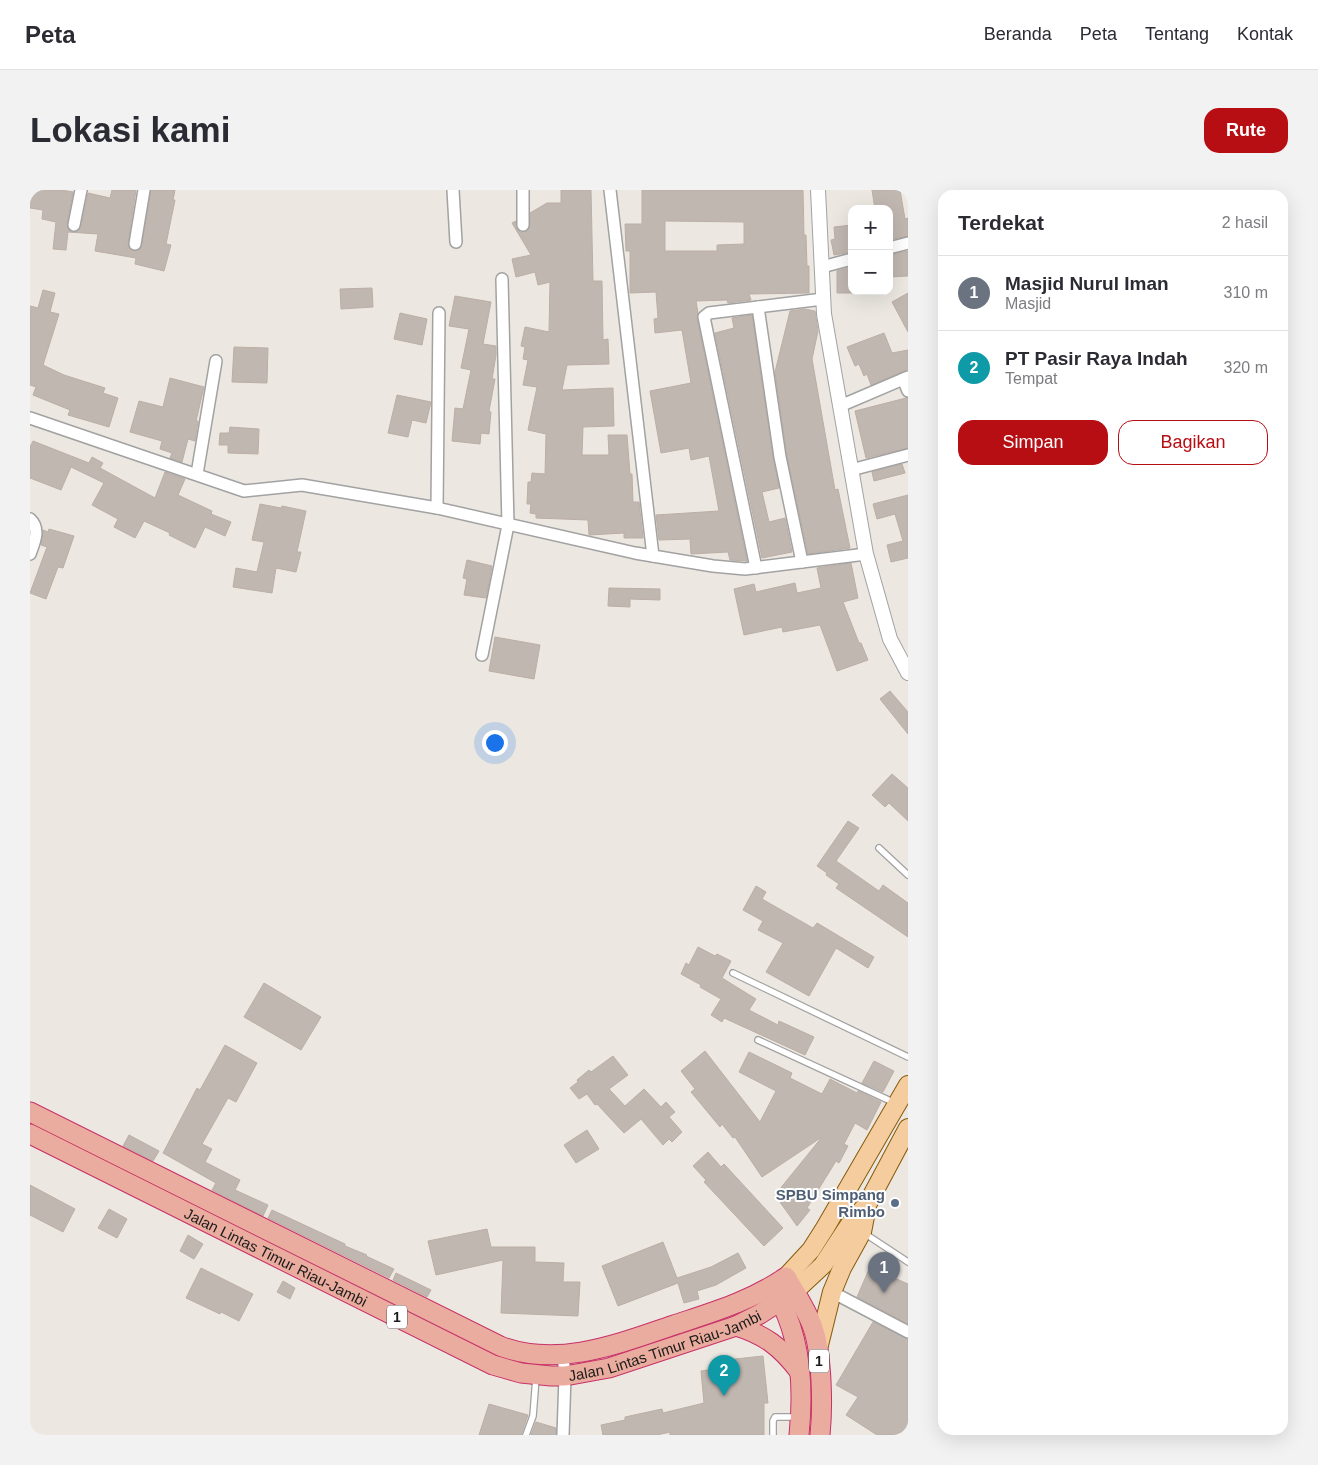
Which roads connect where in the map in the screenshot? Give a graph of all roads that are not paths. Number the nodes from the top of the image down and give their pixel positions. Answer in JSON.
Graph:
{"nodes":[{"id":1,"x":81,"y":190,"type":"edge"},
{"id":2,"x":144,"y":190,"type":"edge"},
{"id":3,"x":453,"y":190,"type":"edge"},
{"id":4,"x":523,"y":190,"type":"edge"},
{"id":5,"x":610,"y":190,"type":"edge"},
{"id":6,"x":818,"y":190,"type":"edge"},
{"id":7,"x":74,"y":225,"type":"dead end"},
{"id":8,"x":523,"y":225,"type":"dead end"},
{"id":9,"x":456,"y":242,"type":"dead end"},
{"id":10,"x":908,"y":243,"type":"edge"},
{"id":11,"x":135,"y":244,"type":"dead end"},
{"id":12,"x":893,"y":247,"type":"edge"},
{"id":13,"x":848,"y":260,"type":"edge"},
{"id":14,"x":822,"y":267,"type":"junction"},
{"id":15,"x":502,"y":279,"type":"dead end"},
{"id":16,"x":823,"y":298,"type":"junction"},
{"id":17,"x":758,"y":306,"type":"junction"},
{"id":18,"x":438,"y":313,"type":"dead end"},
{"id":19,"x":216,"y":361,"type":"dead end"},
{"id":20,"x":906,"y":378,"type":"edge"},
{"id":21,"x":908,"y":391,"type":"edge"},
{"id":22,"x":840,"y":406,"type":"junction"},
{"id":23,"x":30,"y":418,"type":"edge"},
{"id":24,"x":908,"y":455,"type":"edge"},
{"id":25,"x":851,"y":470,"type":"junction"},
{"id":26,"x":197,"y":474,"type":"junction"},
{"id":27,"x":437,"y":508,"type":"junction"},
{"id":28,"x":30,"y":519,"type":"edge"},
{"id":29,"x":508,"y":524,"type":"junction"},
{"id":30,"x":30,"y":554,"type":"edge"},
{"id":31,"x":866,"y":554,"type":"junction"},
{"id":32,"x":653,"y":556,"type":"junction"},
{"id":33,"x":802,"y":562,"type":"junction"},
{"id":34,"x":756,"y":568,"type":"junction"},
{"id":35,"x":482,"y":655,"type":"dead end"},
{"id":36,"x":908,"y":673,"type":"edge"},
{"id":37,"x":879,"y":848,"type":"dead end"},
{"id":38,"x":908,"y":875,"type":"edge"},
{"id":39,"x":732,"y":973,"type":"dead end"},
{"id":40,"x":758,"y":1040,"type":"dead end"},
{"id":41,"x":908,"y":1058,"type":"edge"},
{"id":42,"x":908,"y":1085,"type":"edge"},
{"id":43,"x":897,"y":1104,"type":"junction"},
{"id":44,"x":30,"y":1112,"type":"edge"},
{"id":45,"x":907,"y":1131,"type":"edge"},
{"id":46,"x":30,"y":1134,"type":"edge"},
{"id":47,"x":856,"y":1228,"type":"junction"},
{"id":48,"x":299,"y":1246,"type":"junction"},
{"id":49,"x":908,"y":1262,"type":"edge"},
{"id":50,"x":290,"y":1264,"type":"junction"},
{"id":51,"x":783,"y":1289,"type":"junction"},
{"id":52,"x":832,"y":1292,"type":"junction"},
{"id":53,"x":736,"y":1326,"type":"junction"},
{"id":54,"x":908,"y":1332,"type":"edge"},
{"id":55,"x":818,"y":1349,"type":"junction"},
{"id":56,"x":563,"y":1355,"type":"junction"},
{"id":57,"x":799,"y":1371,"type":"junction"},
{"id":58,"x":536,"y":1376,"type":"junction"},
{"id":59,"x":565,"y":1376,"type":"junction"},
{"id":60,"x":800,"y":1426,"type":"edge"},
{"id":61,"x":526,"y":1435,"type":"edge"},
{"id":62,"x":563,"y":1435,"type":"edge"},
{"id":63,"x":773,"y":1435,"type":"edge"},
{"id":64,"x":820,"y":1435,"type":"edge"}],
"edges":[{"from":1,"to":7,"type":"street"},
{"from":2,"to":11,"type":"street"},
{"from":3,"to":9,"type":"street"},
{"from":4,"to":8,"type":"street"},
{"from":5,"to":32,"type":"street"},
{"from":6,"to":14,"type":"street"},
{"from":10,"to":12,"type":"street"},
{"from":13,"to":14,"type":"street"},
{"from":14,"to":16,"type":"street"},
{"from":15,"to":29,"type":"street"},
{"from":16,"to":17,"type":"street"},
{"from":16,"to":22,"type":"street"},
{"from":17,"to":33,"type":"street"},
{"from":17,"to":34,"type":"street"},
{"from":18,"to":27,"type":"street"},
{"from":19,"to":26,"type":"street"},
{"from":20,"to":21,"type":"street"},
{"from":20,"to":22,"type":"street"},
{"from":22,"to":25,"type":"street"},
{"from":23,"to":26,"type":"street"},
{"from":24,"to":25,"type":"street"},
{"from":25,"to":31,"type":"street"},
{"from":26,"to":27,"type":"street"},
{"from":27,"to":29,"type":"street"},
{"from":28,"to":30,"type":"street"},
{"from":29,"to":32,"type":"street"},
{"from":29,"to":35,"type":"street"},
{"from":31,"to":33,"type":"street"},
{"from":31,"to":36,"type":"street"},
{"from":32,"to":34,"type":"street"},
{"from":33,"to":34,"type":"street"},
{"from":37,"to":38,"type":"lane"},
{"from":39,"to":41,"type":"lane"},
{"from":40,"to":43,"type":"lane"},
{"from":42,"to":43,"type":"main road"},
{"from":43,"to":51,"type":"main road"},
{"from":44,"to":48,"type":"highway","name":"Jalan Lintas Timur Riau-Jambi","number":"1"},
{"from":45,"to":47,"type":"main road"},
{"from":46,"to":50,"type":"highway","name":"Jalan Lintas Timur Riau-Jambi","number":"1"},
{"from":47,"to":49,"type":"lane"},
{"from":47,"to":51,"type":"main road"},
{"from":47,"to":52,"type":"main road"},
{"from":48,"to":50,"type":"highway"},
{"from":48,"to":56,"type":"highway","name":"Jalan Lintas Timur Riau-Jambi","number":"1"},
{"from":50,"to":58,"type":"highway","name":"Jalan Lintas Timur Riau-Jambi","number":"1"},
{"from":51,"to":53,"type":"highway","name":"Jalan Lintas Timur Riau-Jambi","number":"1"},
{"from":51,"to":55,"type":"highway","number":"1"},
{"from":51,"to":56,"type":"highway","name":"Jalan Lintas Timur Riau-Jambi","number":"1"},
{"from":51,"to":57,"type":"highway","number":"1"},
{"from":52,"to":54,"type":"street"},
{"from":52,"to":55,"type":"main road"},
{"from":53,"to":57,"type":"highway"},
{"from":53,"to":59,"type":"highway","name":"Jalan Lintas Timur Riau-Jambi","number":"1"},
{"from":55,"to":64,"type":"highway","number":"1"},
{"from":56,"to":59,"type":"street"},
{"from":57,"to":60,"type":"highway","number":"1"},
{"from":58,"to":59,"type":"highway","name":"Jalan Lintas Timur Riau-Jambi","number":"1"},
{"from":58,"to":61,"type":"lane"},
{"from":59,"to":62,"type":"street"},
{"from":60,"to":63,"type":"lane"}]}
